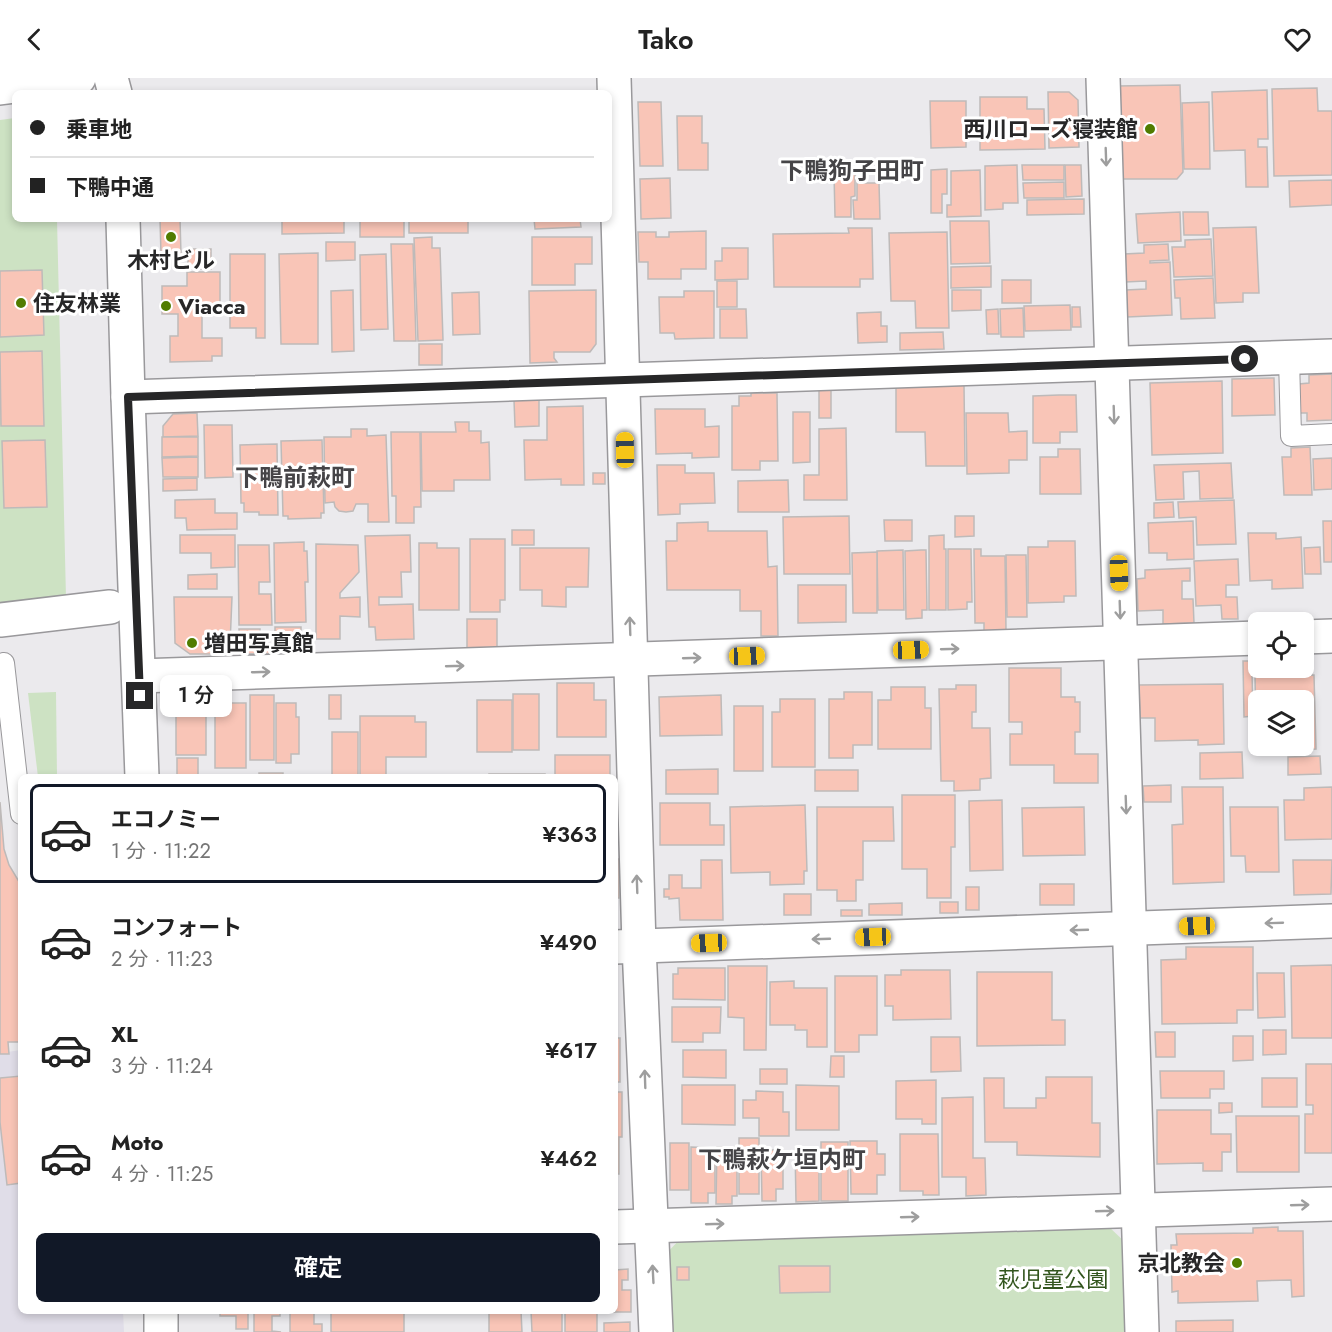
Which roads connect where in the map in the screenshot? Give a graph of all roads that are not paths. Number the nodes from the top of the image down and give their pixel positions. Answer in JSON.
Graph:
{"nodes":[{"id":1,"x":79,"y":78,"type":"edge"},
{"id":2,"x":614,"y":78,"type":"edge"},
{"id":3,"x":1103,"y":78,"type":"edge"},
{"id":4,"x":0,"y":88,"type":"edge"},
{"id":5,"x":123,"y":222,"type":"edge"},
{"id":6,"x":1332,"y":356,"type":"edge"},
{"id":7,"x":1289,"y":358,"type":"junction"},
{"id":8,"x":1113,"y":363,"type":"junction"},
{"id":9,"x":623,"y":380,"type":"junction"},
{"id":10,"x":128,"y":397,"type":"junction"},
{"id":11,"x":1332,"y":434,"type":"edge"},
{"id":12,"x":110,"y":607,"type":"dead end"},
{"id":13,"x":0,"y":620,"type":"edge"},
{"id":14,"x":1332,"y":636,"type":"edge"},
{"id":15,"x":1314,"y":637,"type":"edge"},
{"id":16,"x":1248,"y":638,"type":"edge"},
{"id":17,"x":1121,"y":643,"type":"junction"},
{"id":18,"x":631,"y":660,"type":"junction"},
{"id":19,"x":4,"y":663,"type":"dead end"},
{"id":20,"x":139,"y":676,"type":"junction"},
{"id":21,"x":142,"y":774,"type":"edge"},
{"id":22,"x":18,"y":787,"type":"edge"},
{"id":23,"x":1332,"y":921,"type":"edge"},
{"id":24,"x":1130,"y":928,"type":"junction"},
{"id":25,"x":627,"y":946,"type":"edge"},
{"id":26,"x":1332,"y":1204,"type":"edge"},
{"id":27,"x":1138,"y":1210,"type":"junction"},
{"id":28,"x":650,"y":1226,"type":"junction"},
{"id":29,"x":618,"y":1227,"type":"edge"},
{"id":30,"x":160,"y":1314,"type":"edge"},
{"id":31,"x":161,"y":1332,"type":"edge"},
{"id":32,"x":656,"y":1332,"type":"edge"},
{"id":33,"x":1142,"y":1332,"type":"edge"}],
"edges":[{"from":1,"to":4,"type":"street"},
{"from":2,"to":9,"type":"street"},
{"from":3,"to":8,"type":"street","one_way":true},
{"from":5,"to":10,"type":"street"},
{"from":6,"to":7,"type":"street"},
{"from":7,"to":8,"type":"street"},
{"from":7,"to":11,"type":"lane"},
{"from":8,"to":9,"type":"street"},
{"from":8,"to":17,"type":"street","one_way":true},
{"from":9,"to":10,"type":"street"},
{"from":18,"to":9,"type":"street","one_way":true},
{"from":10,"to":20,"type":"street"},
{"from":12,"to":13,"type":"street"},
{"from":14,"to":15,"type":"street"},
{"from":16,"to":17,"type":"street"},
{"from":18,"to":17,"type":"street","one_way":true},
{"from":17,"to":24,"type":"street","one_way":true},
{"from":20,"to":18,"type":"street","one_way":true},
{"from":25,"to":18,"type":"street","one_way":true},
{"from":19,"to":22,"type":"lane"},
{"from":20,"to":21,"type":"street"},
{"from":23,"to":24,"type":"street","one_way":true},
{"from":24,"to":25,"type":"street","one_way":true},
{"from":24,"to":27,"type":"street"},
{"from":28,"to":25,"type":"street","one_way":true},
{"from":27,"to":26,"type":"street","one_way":true},
{"from":28,"to":27,"type":"street","one_way":true},
{"from":27,"to":33,"type":"street"},
{"from":28,"to":29,"type":"street"},
{"from":32,"to":28,"type":"street","one_way":true},
{"from":30,"to":31,"type":"street"}]}
